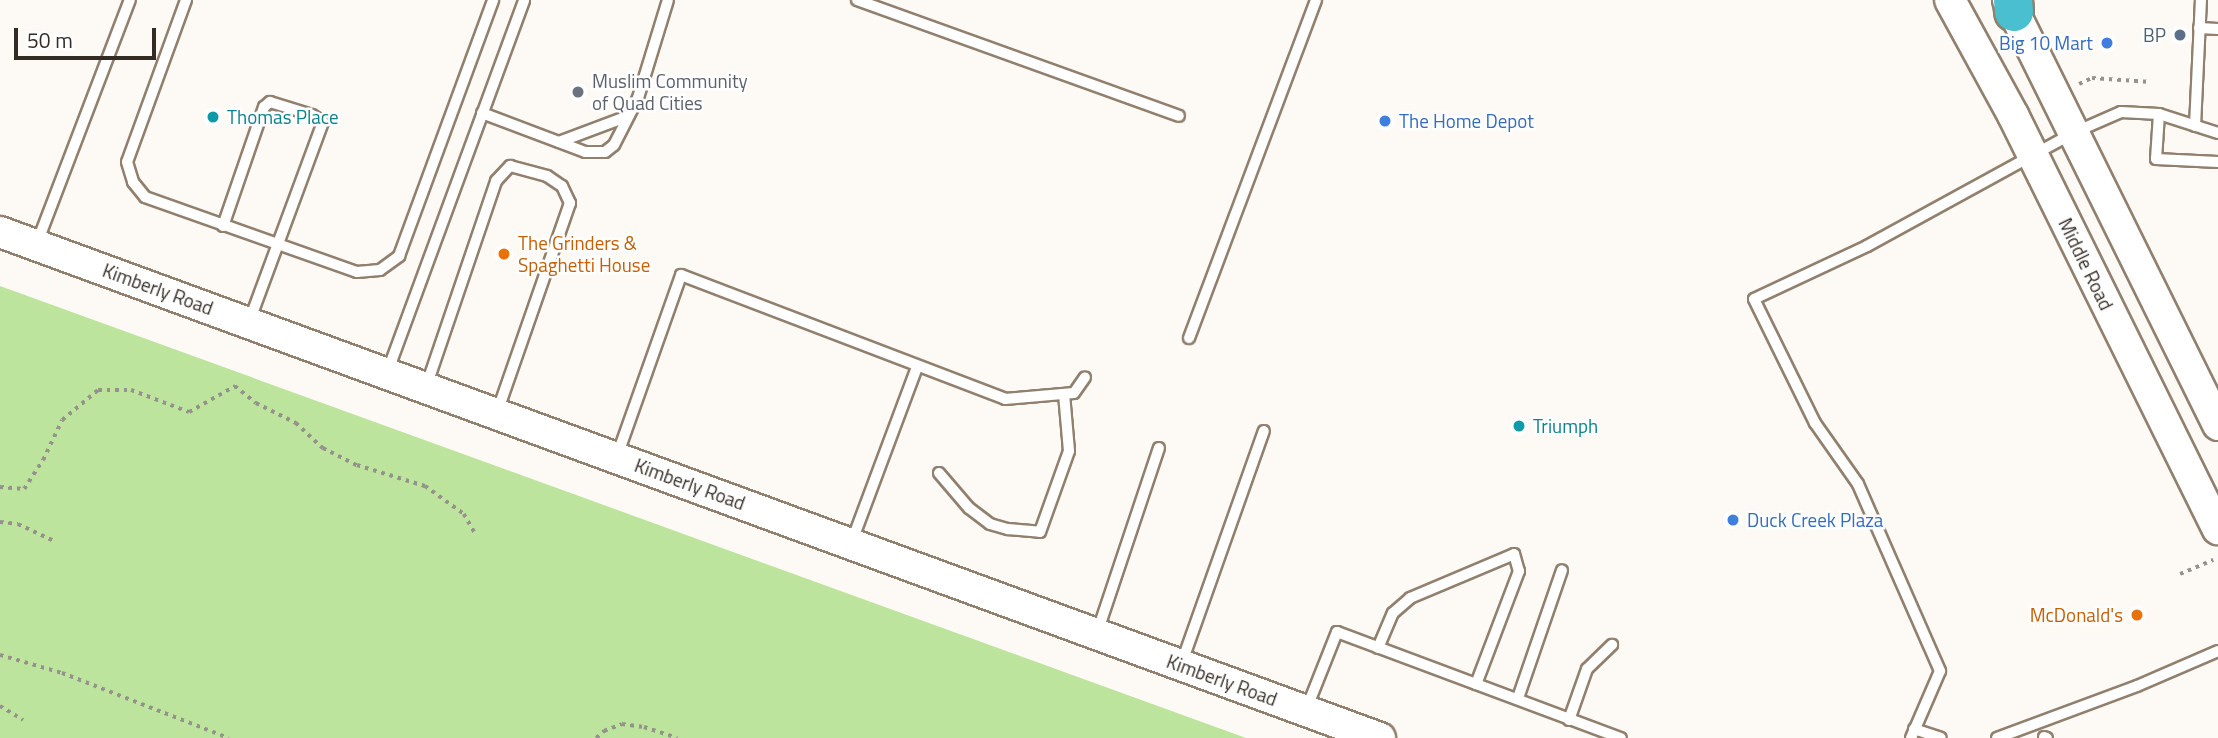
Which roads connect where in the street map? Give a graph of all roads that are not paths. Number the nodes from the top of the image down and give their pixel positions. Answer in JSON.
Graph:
{"nodes":[{"id":1,"x":130,"y":0,"type":"edge"},
{"id":2,"x":186,"y":0,"type":"edge"},
{"id":3,"x":493,"y":0,"type":"edge"},
{"id":4,"x":524,"y":0,"type":"edge"},
{"id":5,"x":858,"y":0,"type":"edge"},
{"id":6,"x":1316,"y":0,"type":"edge"},
{"id":7,"x":1950,"y":0,"type":"edge"},
{"id":8,"x":2201,"y":0,"type":"edge"},
{"id":9,"x":667,"y":3,"type":"edge"},
{"id":10,"x":2012,"y":4,"type":"edge"},
{"id":11,"x":2199,"y":28,"type":"junction"},
{"id":12,"x":2218,"y":29,"type":"edge"},
{"id":13,"x":482,"y":113,"type":"junction"},
{"id":14,"x":2159,"y":114,"type":"junction"},
{"id":15,"x":628,"y":116,"type":"junction"},
{"id":16,"x":1179,"y":116,"type":"dead end"},
{"id":17,"x":2195,"y":126,"type":"junction"},
{"id":18,"x":2073,"y":133,"type":"junction"},
{"id":19,"x":2218,"y":133,"type":"edge"},
{"id":20,"x":559,"y":142,"type":"junction"},
{"id":21,"x":2032,"y":156,"type":"junction"},
{"id":22,"x":2218,"y":162,"type":"edge"},
{"id":23,"x":223,"y":226,"type":"junction"},
{"id":24,"x":0,"y":232,"type":"edge"},
{"id":25,"x":36,"y":246,"type":"junction"},
{"id":26,"x":279,"y":246,"type":"junction"},
{"id":27,"x":249,"y":322,"type":"junction"},
{"id":28,"x":1189,"y":338,"type":"dead end"},
{"id":29,"x":916,"y":367,"type":"junction"},
{"id":30,"x":387,"y":373,"type":"junction"},
{"id":31,"x":1085,"y":377,"type":"dead end"},
{"id":32,"x":426,"y":387,"type":"junction"},
{"id":33,"x":1064,"y":394,"type":"junction"},
{"id":34,"x":497,"y":413,"type":"junction"},
{"id":35,"x":2218,"y":425,"type":"edge"},
{"id":36,"x":1264,"y":431,"type":"dead end"},
{"id":37,"x":1159,"y":448,"type":"dead end"},
{"id":38,"x":617,"y":456,"type":"junction"},
{"id":39,"x":939,"y":472,"type":"dead end"},
{"id":40,"x":2218,"y":529,"type":"edge"},
{"id":41,"x":851,"y":543,"type":"junction"},
{"id":42,"x":1562,"y":570,"type":"dead end"},
{"id":43,"x":1097,"y":633,"type":"junction"},
{"id":44,"x":1612,"y":645,"type":"dead end"},
{"id":45,"x":1378,"y":649,"type":"junction"},
{"id":46,"x":2218,"y":651,"type":"edge"},
{"id":47,"x":1181,"y":664,"type":"junction"},
{"id":48,"x":1476,"y":684,"type":"junction"},
{"id":49,"x":1518,"y":698,"type":"junction"},
{"id":50,"x":1306,"y":711,"type":"junction"},
{"id":51,"x":1569,"y":720,"type":"junction"},
{"id":52,"x":1913,"y":734,"type":"edge"},
{"id":53,"x":1380,"y":738,"type":"edge"},
{"id":54,"x":1621,"y":738,"type":"edge"},
{"id":55,"x":1941,"y":738,"type":"edge"},
{"id":56,"x":1997,"y":738,"type":"edge"}],
"edges":[{"from":1,"to":25,"type":"lane"},
{"from":2,"to":23,"type":"lane"},
{"from":3,"to":26,"type":"lane"},
{"from":4,"to":13,"type":"lane"},
{"from":5,"to":16,"type":"lane"},
{"from":6,"to":28,"type":"lane"},
{"from":7,"to":21,"type":"main road","name":"Middle Road"},
{"from":8,"to":11,"type":"lane"},
{"from":9,"to":15,"type":"lane"},
{"from":10,"to":18,"type":"main road"},
{"from":11,"to":12,"type":"lane"},
{"from":11,"to":17,"type":"lane"},
{"from":13,"to":20,"type":"lane"},
{"from":13,"to":30,"type":"lane"},
{"from":14,"to":17,"type":"lane"},
{"from":14,"to":18,"type":"lane"},
{"from":14,"to":22,"type":"lane"},
{"from":15,"to":20,"type":"lane"},
{"from":15,"to":20,"type":"lane"},
{"from":17,"to":19,"type":"lane"},
{"from":18,"to":21,"type":"lane"},
{"from":18,"to":35,"type":"main road"},
{"from":21,"to":40,"type":"main road","name":"Middle Road"},
{"from":21,"to":52,"type":"lane"},
{"from":23,"to":26,"type":"lane"},
{"from":23,"to":26,"type":"lane"},
{"from":24,"to":25,"type":"main road","name":"Kimberly Road"},
{"from":25,"to":27,"type":"main road","name":"Kimberly Road"},
{"from":26,"to":27,"type":"lane"},
{"from":27,"to":30,"type":"main road","name":"Kimberly Road"},
{"from":29,"to":33,"type":"lane"},
{"from":29,"to":38,"type":"lane"},
{"from":29,"to":41,"type":"lane"},
{"from":30,"to":32,"type":"main road","name":"Kimberly Road"},
{"from":31,"to":33,"type":"lane"},
{"from":32,"to":34,"type":"main road","name":"Kimberly Road"},
{"from":32,"to":34,"type":"lane"},
{"from":33,"to":39,"type":"lane"},
{"from":34,"to":38,"type":"main road","name":"Kimberly Road"},
{"from":36,"to":47,"type":"lane"},
{"from":37,"to":43,"type":"lane"},
{"from":38,"to":41,"type":"main road","name":"Kimberly Road"},
{"from":41,"to":43,"type":"main road","name":"Kimberly Road"},
{"from":42,"to":49,"type":"lane"},
{"from":43,"to":47,"type":"main road","name":"Kimberly Road"},
{"from":44,"to":51,"type":"lane"},
{"from":45,"to":48,"type":"lane"},
{"from":45,"to":48,"type":"lane"},
{"from":45,"to":50,"type":"lane"},
{"from":46,"to":56,"type":"lane"},
{"from":47,"to":50,"type":"main road","name":"Kimberly Road"},
{"from":48,"to":49,"type":"lane"},
{"from":49,"to":51,"type":"lane"},
{"from":50,"to":53,"type":"main road","name":"Kimberly Road"},
{"from":51,"to":54,"type":"lane"},
{"from":52,"to":55,"type":"lane"}]}
